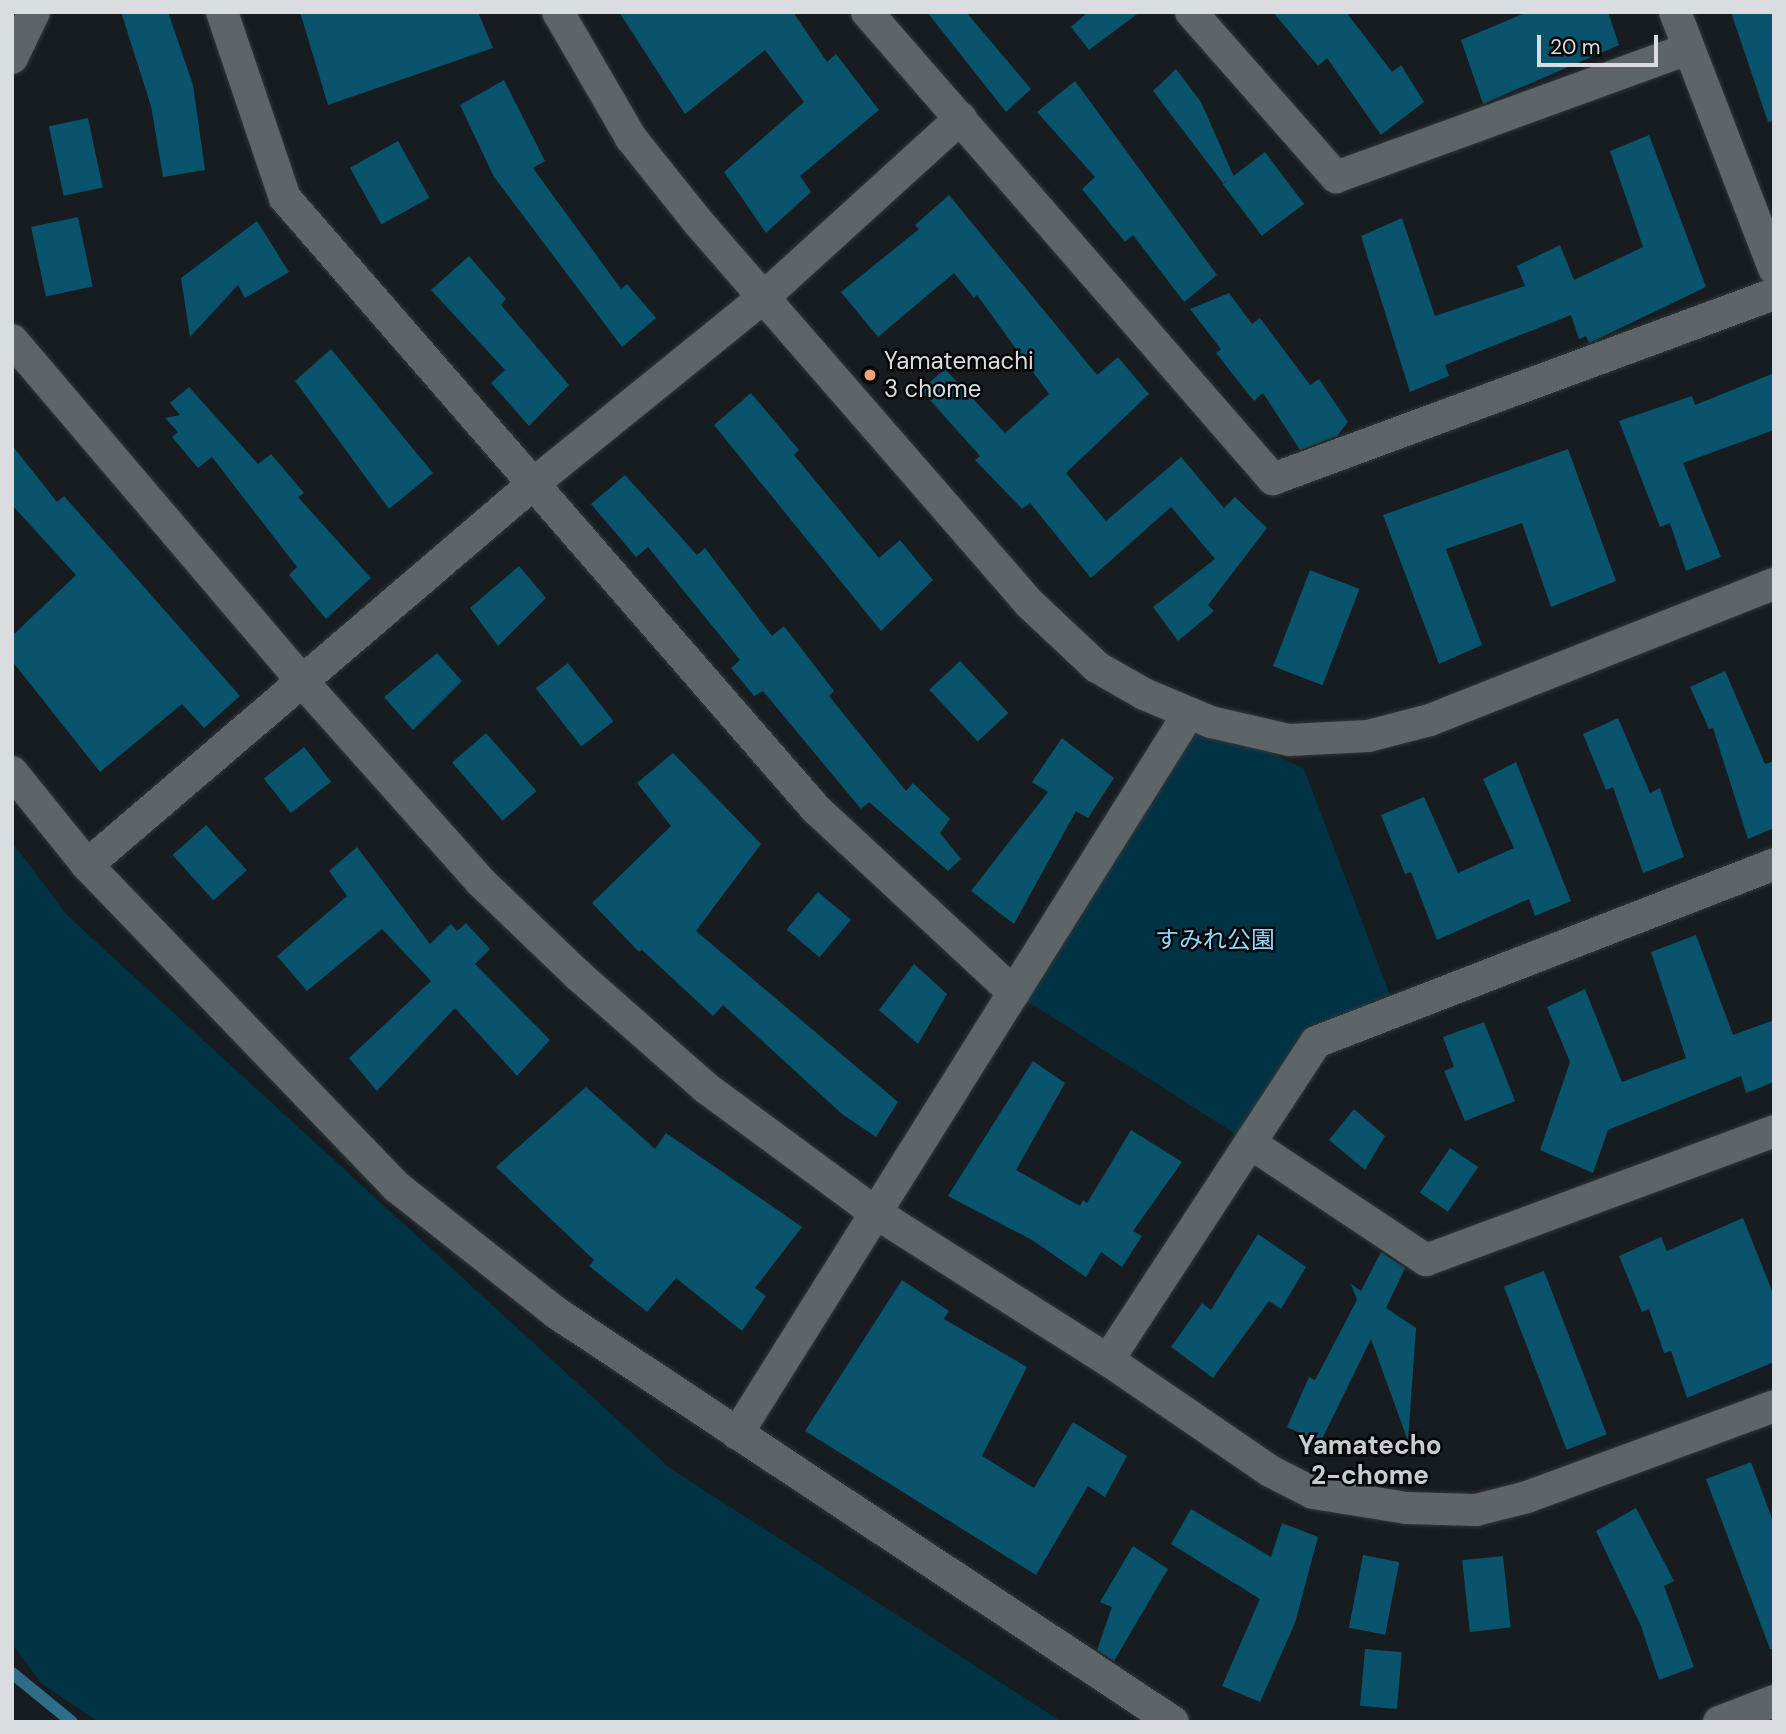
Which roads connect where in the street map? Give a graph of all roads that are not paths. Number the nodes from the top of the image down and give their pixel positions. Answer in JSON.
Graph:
{"nodes":[{"id":1,"x":34,"y":12,"type":"edge"},
{"id":2,"x":222,"y":12,"type":"edge"},
{"id":3,"x":558,"y":12,"type":"edge"},
{"id":4,"x":867,"y":12,"type":"edge"},
{"id":5,"x":1191,"y":12,"type":"edge"},
{"id":6,"x":1675,"y":12,"type":"edge"},
{"id":7,"x":1688,"y":49,"type":"junction"},
{"id":8,"x":12,"y":58,"type":"edge"},
{"id":9,"x":961,"y":118,"type":"junction"},
{"id":10,"x":1774,"y":268,"type":"edge"},
{"id":11,"x":1774,"y":294,"type":"edge"},
{"id":12,"x":764,"y":297,"type":"junction"},
{"id":13,"x":12,"y":340,"type":"edge"},
{"id":14,"x":533,"y":484,"type":"junction"},
{"id":15,"x":1774,"y":584,"type":"edge"},
{"id":16,"x":302,"y":681,"type":"junction"},
{"id":17,"x":1189,"y":713,"type":"junction"},
{"id":18,"x":12,"y":772,"type":"edge"},
{"id":19,"x":1774,"y":864,"type":"edge"},
{"id":20,"x":88,"y":865,"type":"junction"},
{"id":21,"x":1014,"y":993,"type":"junction"},
{"id":22,"x":1774,"y":1131,"type":"edge"},
{"id":23,"x":1253,"y":1145,"type":"junction"},
{"id":24,"x":876,"y":1213,"type":"junction"},
{"id":25,"x":1108,"y":1360,"type":"junction"},
{"id":26,"x":1774,"y":1406,"type":"edge"},
{"id":27,"x":737,"y":1434,"type":"junction"},
{"id":28,"x":1774,"y":1701,"type":"edge"},
{"id":29,"x":1173,"y":1722,"type":"edge"},
{"id":30,"x":1719,"y":1722,"type":"edge"}],
"edges":[{"from":1,"to":8,"type":"street"},
{"from":2,"to":14,"type":"street"},
{"from":3,"to":12,"type":"street"},
{"from":4,"to":9,"type":"street"},
{"from":5,"to":7,"type":"street"},
{"from":6,"to":7,"type":"street"},
{"from":7,"to":10,"type":"street"},
{"from":9,"to":11,"type":"street"},
{"from":9,"to":12,"type":"street"},
{"from":12,"to":14,"type":"street"},
{"from":12,"to":17,"type":"street"},
{"from":13,"to":16,"type":"street"},
{"from":14,"to":16,"type":"street"},
{"from":14,"to":21,"type":"street"},
{"from":15,"to":17,"type":"street"},
{"from":16,"to":20,"type":"street"},
{"from":16,"to":24,"type":"street"},
{"from":17,"to":21,"type":"street"},
{"from":18,"to":20,"type":"street"},
{"from":19,"to":23,"type":"street"},
{"from":20,"to":27,"type":"street"},
{"from":21,"to":24,"type":"street"},
{"from":22,"to":23,"type":"street"},
{"from":23,"to":25,"type":"street"},
{"from":24,"to":25,"type":"street"},
{"from":24,"to":27,"type":"street"},
{"from":25,"to":26,"type":"street"},
{"from":27,"to":29,"type":"street"},
{"from":28,"to":30,"type":"street"}]}
